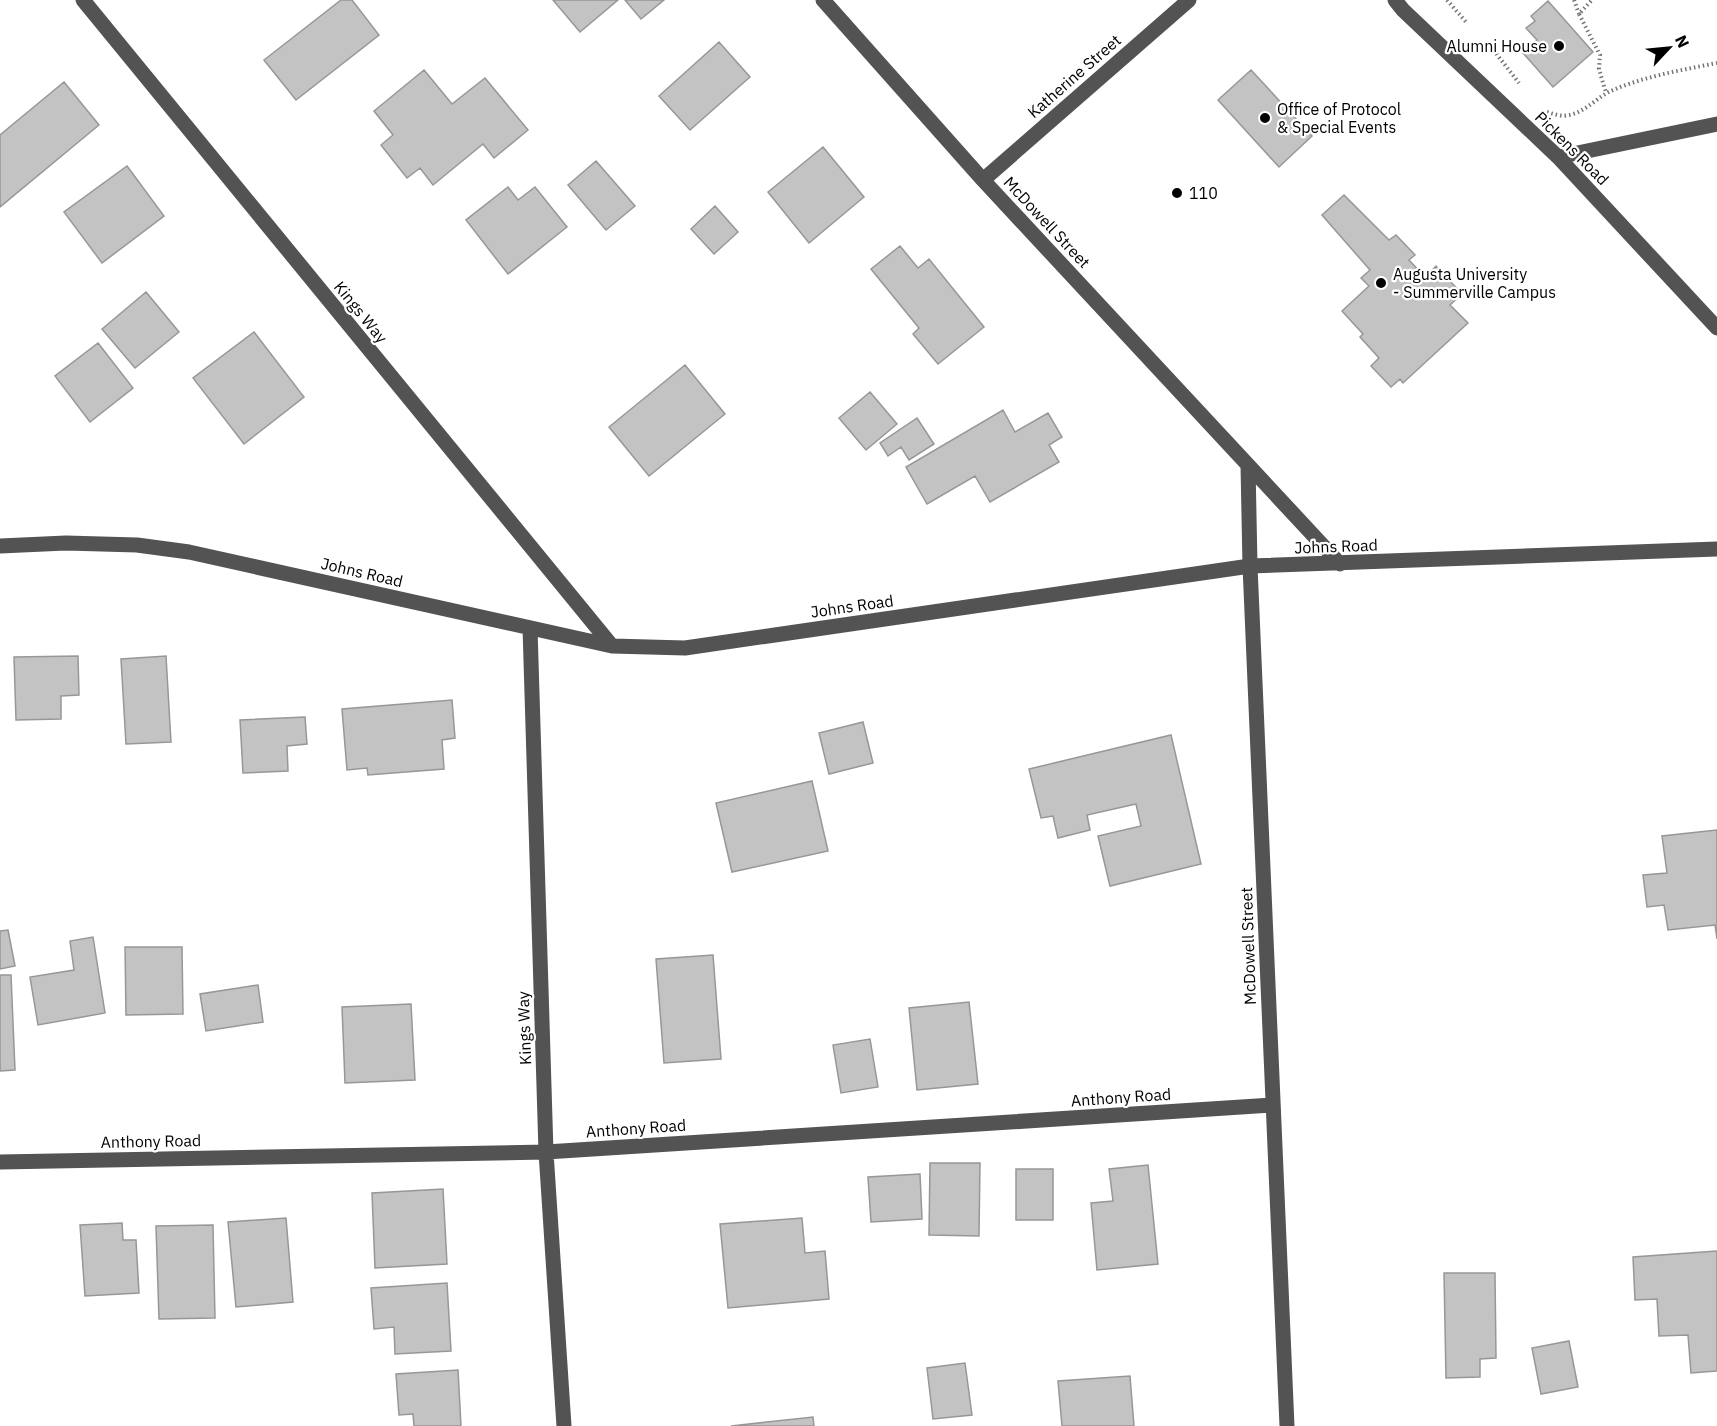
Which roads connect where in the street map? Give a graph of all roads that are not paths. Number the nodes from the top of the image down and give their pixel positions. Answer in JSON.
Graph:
{"nodes":[{"id":1,"x":83,"y":0,"type":"edge"},
{"id":2,"x":823,"y":0,"type":"edge"},
{"id":3,"x":1189,"y":0,"type":"edge"},
{"id":4,"x":1395,"y":0,"type":"edge"},
{"id":5,"x":1717,"y":124,"type":"edge"},
{"id":6,"x":1558,"y":157,"type":"junction"},
{"id":7,"x":983,"y":180,"type":"junction"},
{"id":8,"x":1717,"y":328,"type":"edge"},
{"id":9,"x":1248,"y":465,"type":"junction"},
{"id":10,"x":0,"y":546,"type":"edge"},
{"id":11,"x":1717,"y":549,"type":"edge"},
{"id":12,"x":1340,"y":564,"type":"junction"},
{"id":13,"x":1250,"y":566,"type":"junction"},
{"id":14,"x":531,"y":628,"type":"junction"},
{"id":15,"x":612,"y":646,"type":"junction"},
{"id":16,"x":1273,"y":1105,"type":"junction"},
{"id":17,"x":546,"y":1152,"type":"junction"},
{"id":18,"x":0,"y":1162,"type":"edge"},
{"id":19,"x":564,"y":1426,"type":"edge"},
{"id":20,"x":1287,"y":1426,"type":"edge"}],
"edges":[{"from":1,"to":15,"type":"street","name":"Kings Way"},
{"from":2,"to":7,"type":"street","name":"McDowell Street"},
{"from":3,"to":7,"type":"street","name":"Katherine Street"},
{"from":4,"to":6,"type":"street","name":"Pickens Road"},
{"from":5,"to":6,"type":"street"},
{"from":6,"to":8,"type":"street","name":"Pickens Road"},
{"from":7,"to":9,"type":"street","name":"McDowell Street"},
{"from":9,"to":12,"type":"street","name":"McDowell Street"},
{"from":9,"to":13,"type":"street","name":"McDowell Street"},
{"from":10,"to":14,"type":"street","name":"Johns Road"},
{"from":11,"to":12,"type":"street","name":"Johns Road"},
{"from":12,"to":13,"type":"street","name":"Johns Road"},
{"from":13,"to":15,"type":"street","name":"Johns Road"},
{"from":13,"to":16,"type":"street","name":"McDowell Street"},
{"from":14,"to":15,"type":"street","name":"Johns Road"},
{"from":14,"to":17,"type":"street","name":"Kings Way"},
{"from":16,"to":17,"type":"street","name":"Anthony Road"},
{"from":16,"to":20,"type":"street","name":"McDowell Street"},
{"from":17,"to":18,"type":"street","name":"Anthony Road"},
{"from":17,"to":19,"type":"street","name":"Kings Way"}]}
